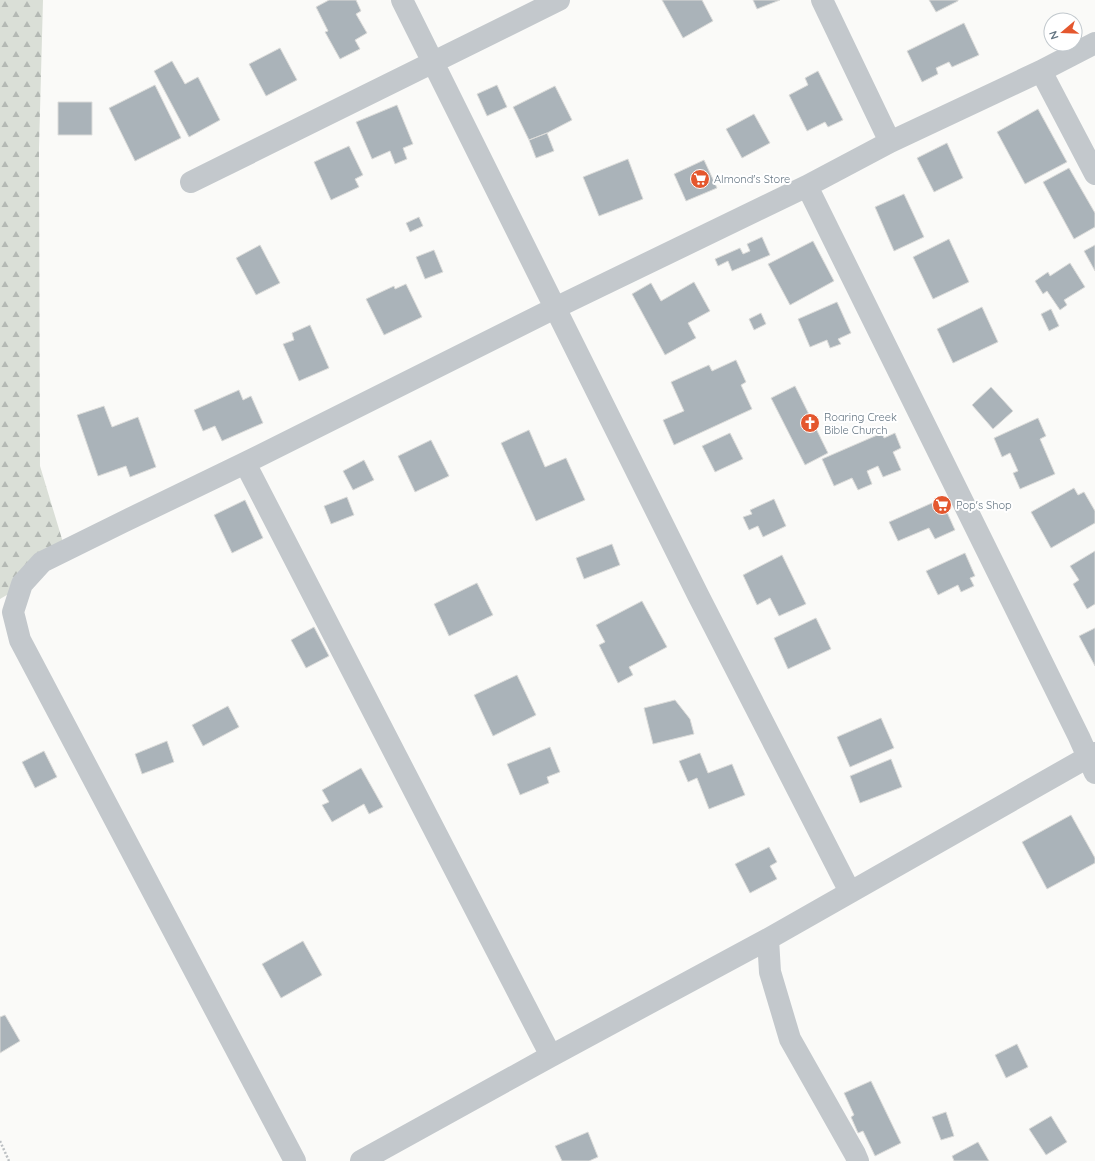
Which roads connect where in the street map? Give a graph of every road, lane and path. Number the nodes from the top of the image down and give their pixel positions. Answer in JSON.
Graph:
{"nodes":[{"id":1,"x":402,"y":0,"type":"edge"},
{"id":2,"x":559,"y":0,"type":"edge"},
{"id":3,"x":822,"y":0,"type":"edge"},
{"id":4,"x":1095,"y":43,"type":"edge"},
{"id":5,"x":433,"y":63,"type":"junction"},
{"id":6,"x":1041,"y":71,"type":"junction"},
{"id":7,"x":890,"y":142,"type":"junction"},
{"id":8,"x":1095,"y":174,"type":"edge"},
{"id":9,"x":191,"y":182,"type":"dead end"},
{"id":10,"x":807,"y":186,"type":"junction"},
{"id":11,"x":555,"y":308,"type":"junction"},
{"id":12,"x":245,"y":463,"type":"junction"},
{"id":13,"x":1092,"y":761,"type":"edge"},
{"id":14,"x":850,"y":892,"type":"junction"},
{"id":15,"x":768,"y":939,"type":"junction"},
{"id":16,"x":551,"y":1056,"type":"junction"},
{"id":17,"x":0,"y":1141,"type":"edge"},
{"id":18,"x":10,"y":1161,"type":"edge"},
{"id":19,"x":295,"y":1161,"type":"edge"},
{"id":20,"x":361,"y":1161,"type":"edge"},
{"id":21,"x":858,"y":1161,"type":"edge"}],
"edges":[{"from":1,"to":5,"type":"street"},
{"from":2,"to":5,"type":"street"},
{"from":3,"to":7,"type":"street"},
{"from":4,"to":6,"type":"street"},
{"from":5,"to":9,"type":"street"},
{"from":5,"to":11,"type":"street"},
{"from":6,"to":7,"type":"street"},
{"from":6,"to":8,"type":"street"},
{"from":7,"to":10,"type":"street"},
{"from":10,"to":11,"type":"street"},
{"from":10,"to":13,"type":"street"},
{"from":11,"to":12,"type":"street"},
{"from":11,"to":14,"type":"street"},
{"from":12,"to":16,"type":"street"},
{"from":12,"to":19,"type":"street"},
{"from":13,"to":14,"type":"street"},
{"from":14,"to":15,"type":"street"},
{"from":15,"to":16,"type":"street"},
{"from":15,"to":21,"type":"street"},
{"from":16,"to":20,"type":"street"},
{"from":17,"to":18,"type":"path"}]}
